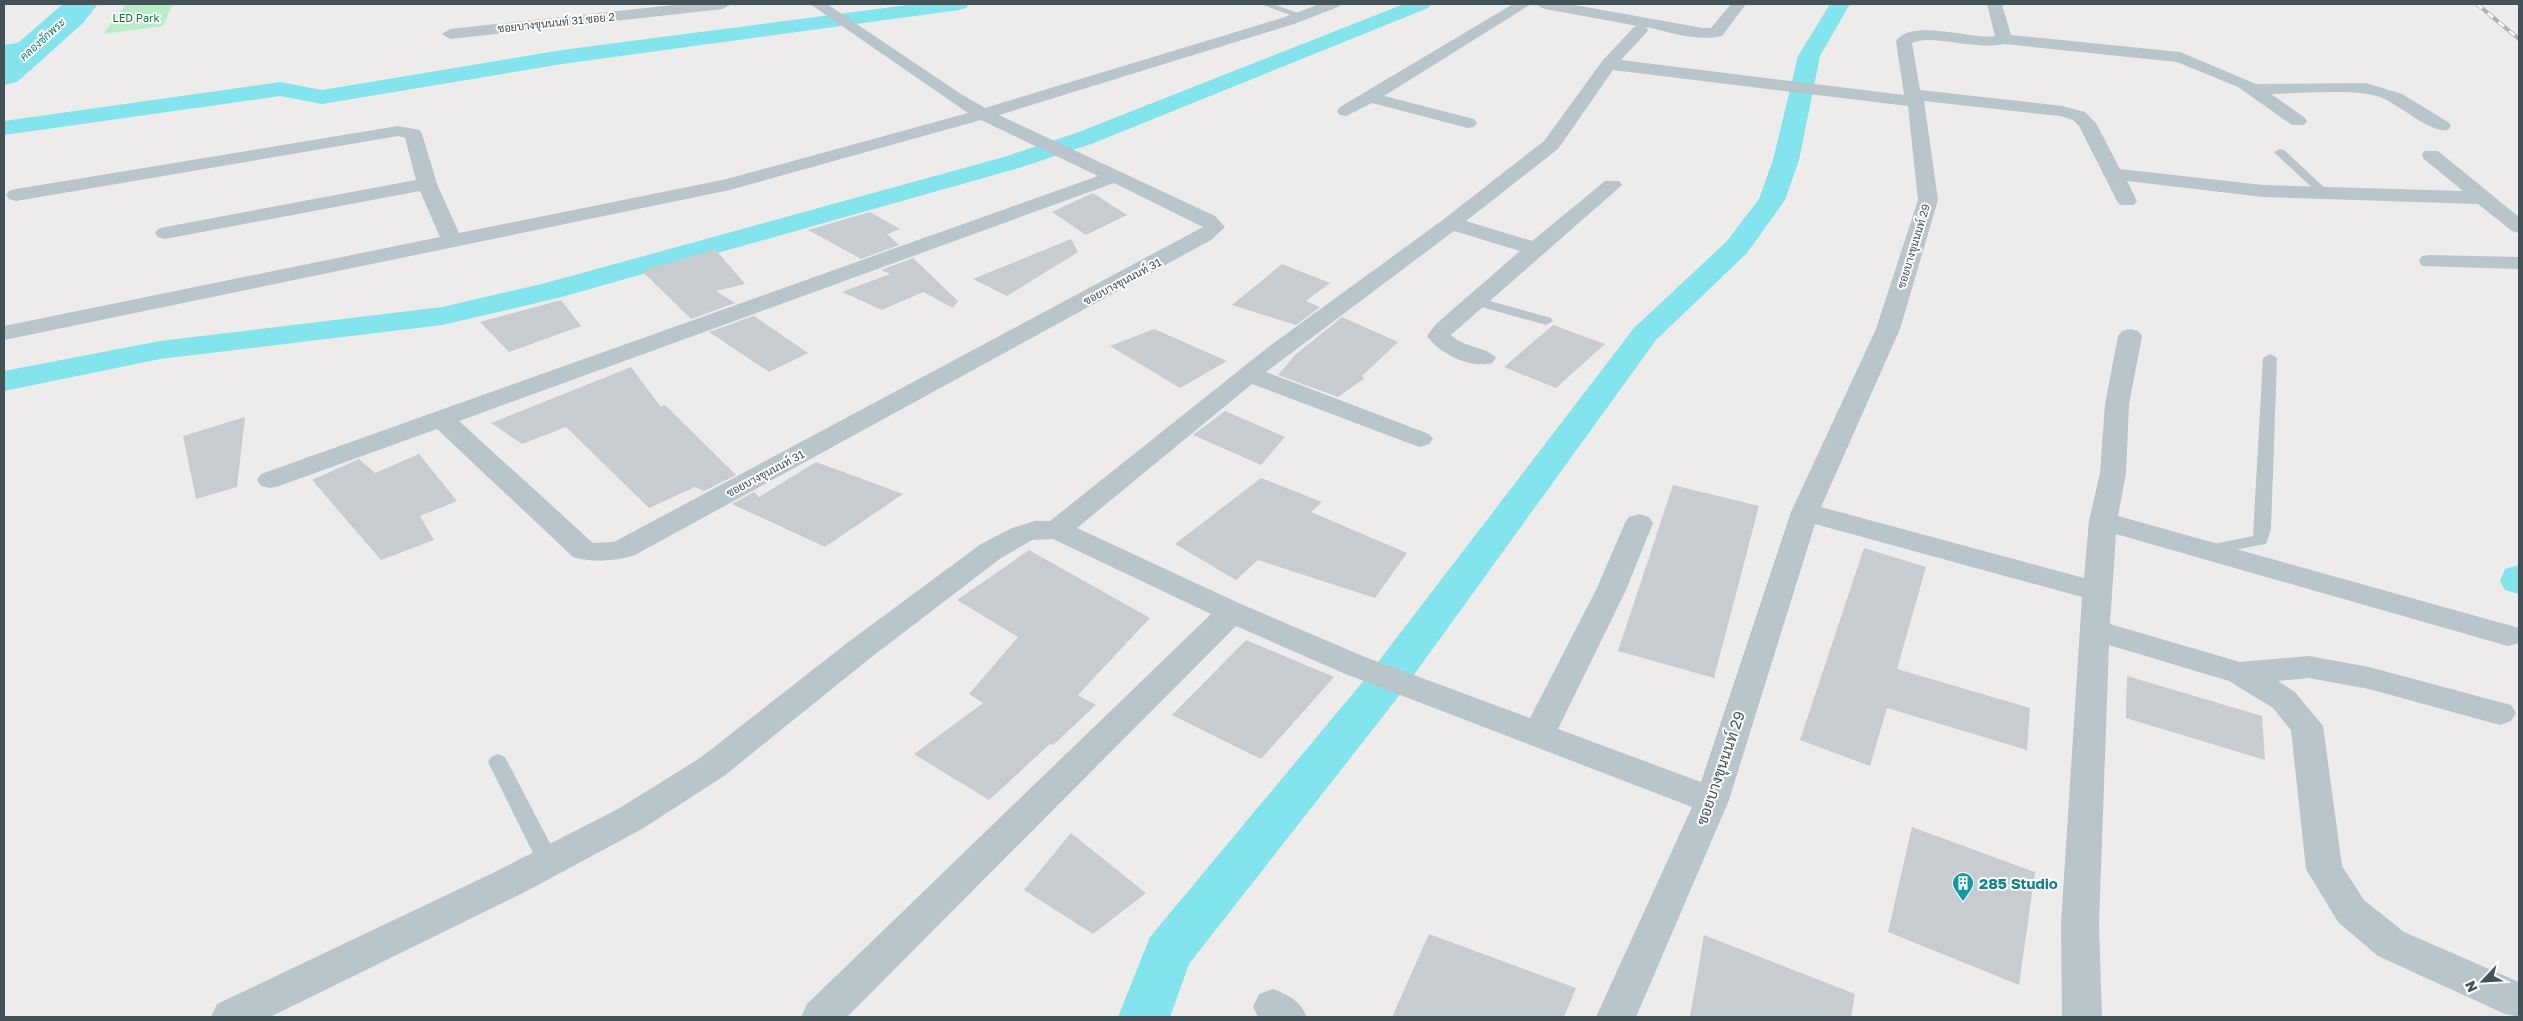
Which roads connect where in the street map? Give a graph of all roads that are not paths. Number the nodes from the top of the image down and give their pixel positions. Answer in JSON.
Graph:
{"nodes":[{"id":1,"x":722,"y":4,"type":"edge"},
{"id":2,"x":817,"y":4,"type":"edge"},
{"id":3,"x":1265,"y":4,"type":"edge"},
{"id":4,"x":1333,"y":4,"type":"edge"},
{"id":5,"x":1522,"y":4,"type":"edge"},
{"id":6,"x":1545,"y":4,"type":"edge"},
{"id":7,"x":1739,"y":4,"type":"edge"},
{"id":8,"x":1995,"y":4,"type":"edge"},
{"id":9,"x":1301,"y":16,"type":"junction"},
{"id":10,"x":1640,"y":30,"type":"dead end"},
{"id":11,"x":450,"y":34,"type":"dead end"},
{"id":12,"x":2004,"y":38,"type":"junction"},
{"id":13,"x":1609,"y":64,"type":"junction"},
{"id":14,"x":2252,"y":89,"type":"junction"},
{"id":15,"x":1370,"y":97,"type":"junction"},
{"id":16,"x":1914,"y":98,"type":"junction"},
{"id":17,"x":1346,"y":111,"type":"dead end"},
{"id":18,"x":983,"y":114,"type":"junction"},
{"id":19,"x":2298,"y":121,"type":"dead end"},
{"id":20,"x":1468,"y":123,"type":"dead end"},
{"id":21,"x":2442,"y":126,"type":"dead end"},
{"id":22,"x":2280,"y":152,"type":"dead end"},
{"id":23,"x":2431,"y":155,"type":"dead end"},
{"id":24,"x":2114,"y":174,"type":"junction"},
{"id":25,"x":1116,"y":176,"type":"junction"},
{"id":26,"x":427,"y":184,"type":"junction"},
{"id":27,"x":1612,"y":185,"type":"dead end"},
{"id":28,"x":2324,"y":193,"type":"junction"},
{"id":29,"x":16,"y":195,"type":"dead end"},
{"id":30,"x":2485,"y":198,"type":"junction"},
{"id":31,"x":2127,"y":201,"type":"dead end"},
{"id":32,"x":1451,"y":223,"type":"junction"},
{"id":33,"x":2519,"y":227,"type":"edge"},
{"id":34,"x":165,"y":233,"type":"dead end"},
{"id":35,"x":453,"y":242,"type":"junction"},
{"id":36,"x":1535,"y":249,"type":"junction"},
{"id":37,"x":2430,"y":261,"type":"dead end"},
{"id":38,"x":2519,"y":263,"type":"edge"},
{"id":39,"x":1476,"y":301,"type":"junction"},
{"id":40,"x":1546,"y":321,"type":"dead end"},
{"id":41,"x":4,"y":333,"type":"edge"},
{"id":42,"x":2130,"y":336,"type":"dead end"},
{"id":43,"x":1484,"y":358,"type":"dead end"},
{"id":44,"x":2270,"y":358,"type":"dead end"},
{"id":45,"x":1249,"y":374,"type":"junction"},
{"id":46,"x":443,"y":420,"type":"junction"},
{"id":47,"x":1420,"y":439,"type":"dead end"},
{"id":48,"x":270,"y":480,"type":"dead end"},
{"id":49,"x":1805,"y":512,"type":"junction"},
{"id":50,"x":2103,"y":521,"type":"junction"},
{"id":51,"x":1639,"y":523,"type":"dead end"},
{"id":52,"x":1057,"y":530,"type":"junction"},
{"id":53,"x":2210,"y":550,"type":"junction"},
{"id":54,"x":2098,"y":592,"type":"junction"},
{"id":55,"x":1232,"y":612,"type":"junction"},
{"id":56,"x":2094,"y":630,"type":"junction"},
{"id":57,"x":2508,"y":635,"type":"dead end"},
{"id":58,"x":2240,"y":673,"type":"junction"},
{"id":59,"x":2500,"y":713,"type":"dead end"},
{"id":60,"x":1539,"y":734,"type":"junction"},
{"id":61,"x":498,"y":762,"type":"dead end"},
{"id":62,"x":1712,"y":800,"type":"junction"},
{"id":63,"x":548,"y":861,"type":"junction"},
{"id":64,"x":2519,"y":1002,"type":"edge"},
{"id":65,"x":231,"y":1017,"type":"edge"},
{"id":66,"x":820,"y":1017,"type":"edge"},
{"id":67,"x":1616,"y":1017,"type":"edge"},
{"id":68,"x":2082,"y":1017,"type":"edge"}],
"edges":[{"from":1,"to":11,"type":"street","name":"ซอยบางขุนนนท์ 31 ซอย 2"},
{"from":2,"to":18,"type":"street","name":"ซอยบางขุนนนท์ 31"},
{"from":3,"to":9,"type":"lane"},
{"from":4,"to":9,"type":"street"},
{"from":5,"to":15,"type":"street"},
{"from":6,"to":7,"type":"street"},
{"from":8,"to":12,"type":"street"},
{"from":9,"to":18,"type":"street"},
{"from":10,"to":13,"type":"street"},
{"from":12,"to":14,"type":"street"},
{"from":12,"to":16,"type":"street","name":"ซอยบางขุนนนท์ 29"},
{"from":13,"to":16,"type":"street"},
{"from":13,"to":32,"type":"street"},
{"from":14,"to":19,"type":"street"},
{"from":14,"to":21,"type":"street"},
{"from":15,"to":17,"type":"street"},
{"from":15,"to":20,"type":"street"},
{"from":16,"to":24,"type":"street"},
{"from":16,"to":49,"type":"street","name":"ซอยบางขุนนนท์ 29"},
{"from":18,"to":25,"type":"street","name":"ซอยบางขุนนนท์ 31"},
{"from":18,"to":35,"type":"street"},
{"from":22,"to":28,"type":"lane"},
{"from":23,"to":30,"type":"street"},
{"from":24,"to":28,"type":"street"},
{"from":24,"to":31,"type":"street"},
{"from":25,"to":46,"type":"street"},
{"from":25,"to":46,"type":"street","name":"ซอยบางขุนนนท์ 31"},
{"from":26,"to":29,"type":"street"},
{"from":26,"to":34,"type":"street"},
{"from":26,"to":35,"type":"street"},
{"from":27,"to":36,"type":"street"},
{"from":28,"to":30,"type":"street"},
{"from":30,"to":33,"type":"street"},
{"from":32,"to":36,"type":"street"},
{"from":32,"to":45,"type":"street"},
{"from":35,"to":41,"type":"street"},
{"from":36,"to":39,"type":"street"},
{"from":37,"to":38,"type":"street"},
{"from":39,"to":40,"type":"lane"},
{"from":39,"to":43,"type":"street"},
{"from":42,"to":50,"type":"street"},
{"from":44,"to":53,"type":"lane"},
{"from":45,"to":47,"type":"street"},
{"from":45,"to":52,"type":"street"},
{"from":46,"to":48,"type":"street"},
{"from":49,"to":54,"type":"street"},
{"from":49,"to":62,"type":"street","name":"ซอยบางขุนนนท์ 29"},
{"from":50,"to":53,"type":"street"},
{"from":50,"to":54,"type":"street"},
{"from":51,"to":60,"type":"street"},
{"from":52,"to":55,"type":"street"},
{"from":52,"to":63,"type":"street"},
{"from":53,"to":57,"type":"street"},
{"from":54,"to":56,"type":"street"},
{"from":55,"to":60,"type":"street"},
{"from":55,"to":66,"type":"street"},
{"from":56,"to":58,"type":"street"},
{"from":56,"to":68,"type":"street"},
{"from":58,"to":59,"type":"street"},
{"from":58,"to":64,"type":"street"},
{"from":60,"to":62,"type":"street"},
{"from":61,"to":63,"type":"lane"},
{"from":62,"to":67,"type":"street","name":"ซอยบางขุนนนท์ 29"},
{"from":63,"to":65,"type":"street"}]}
